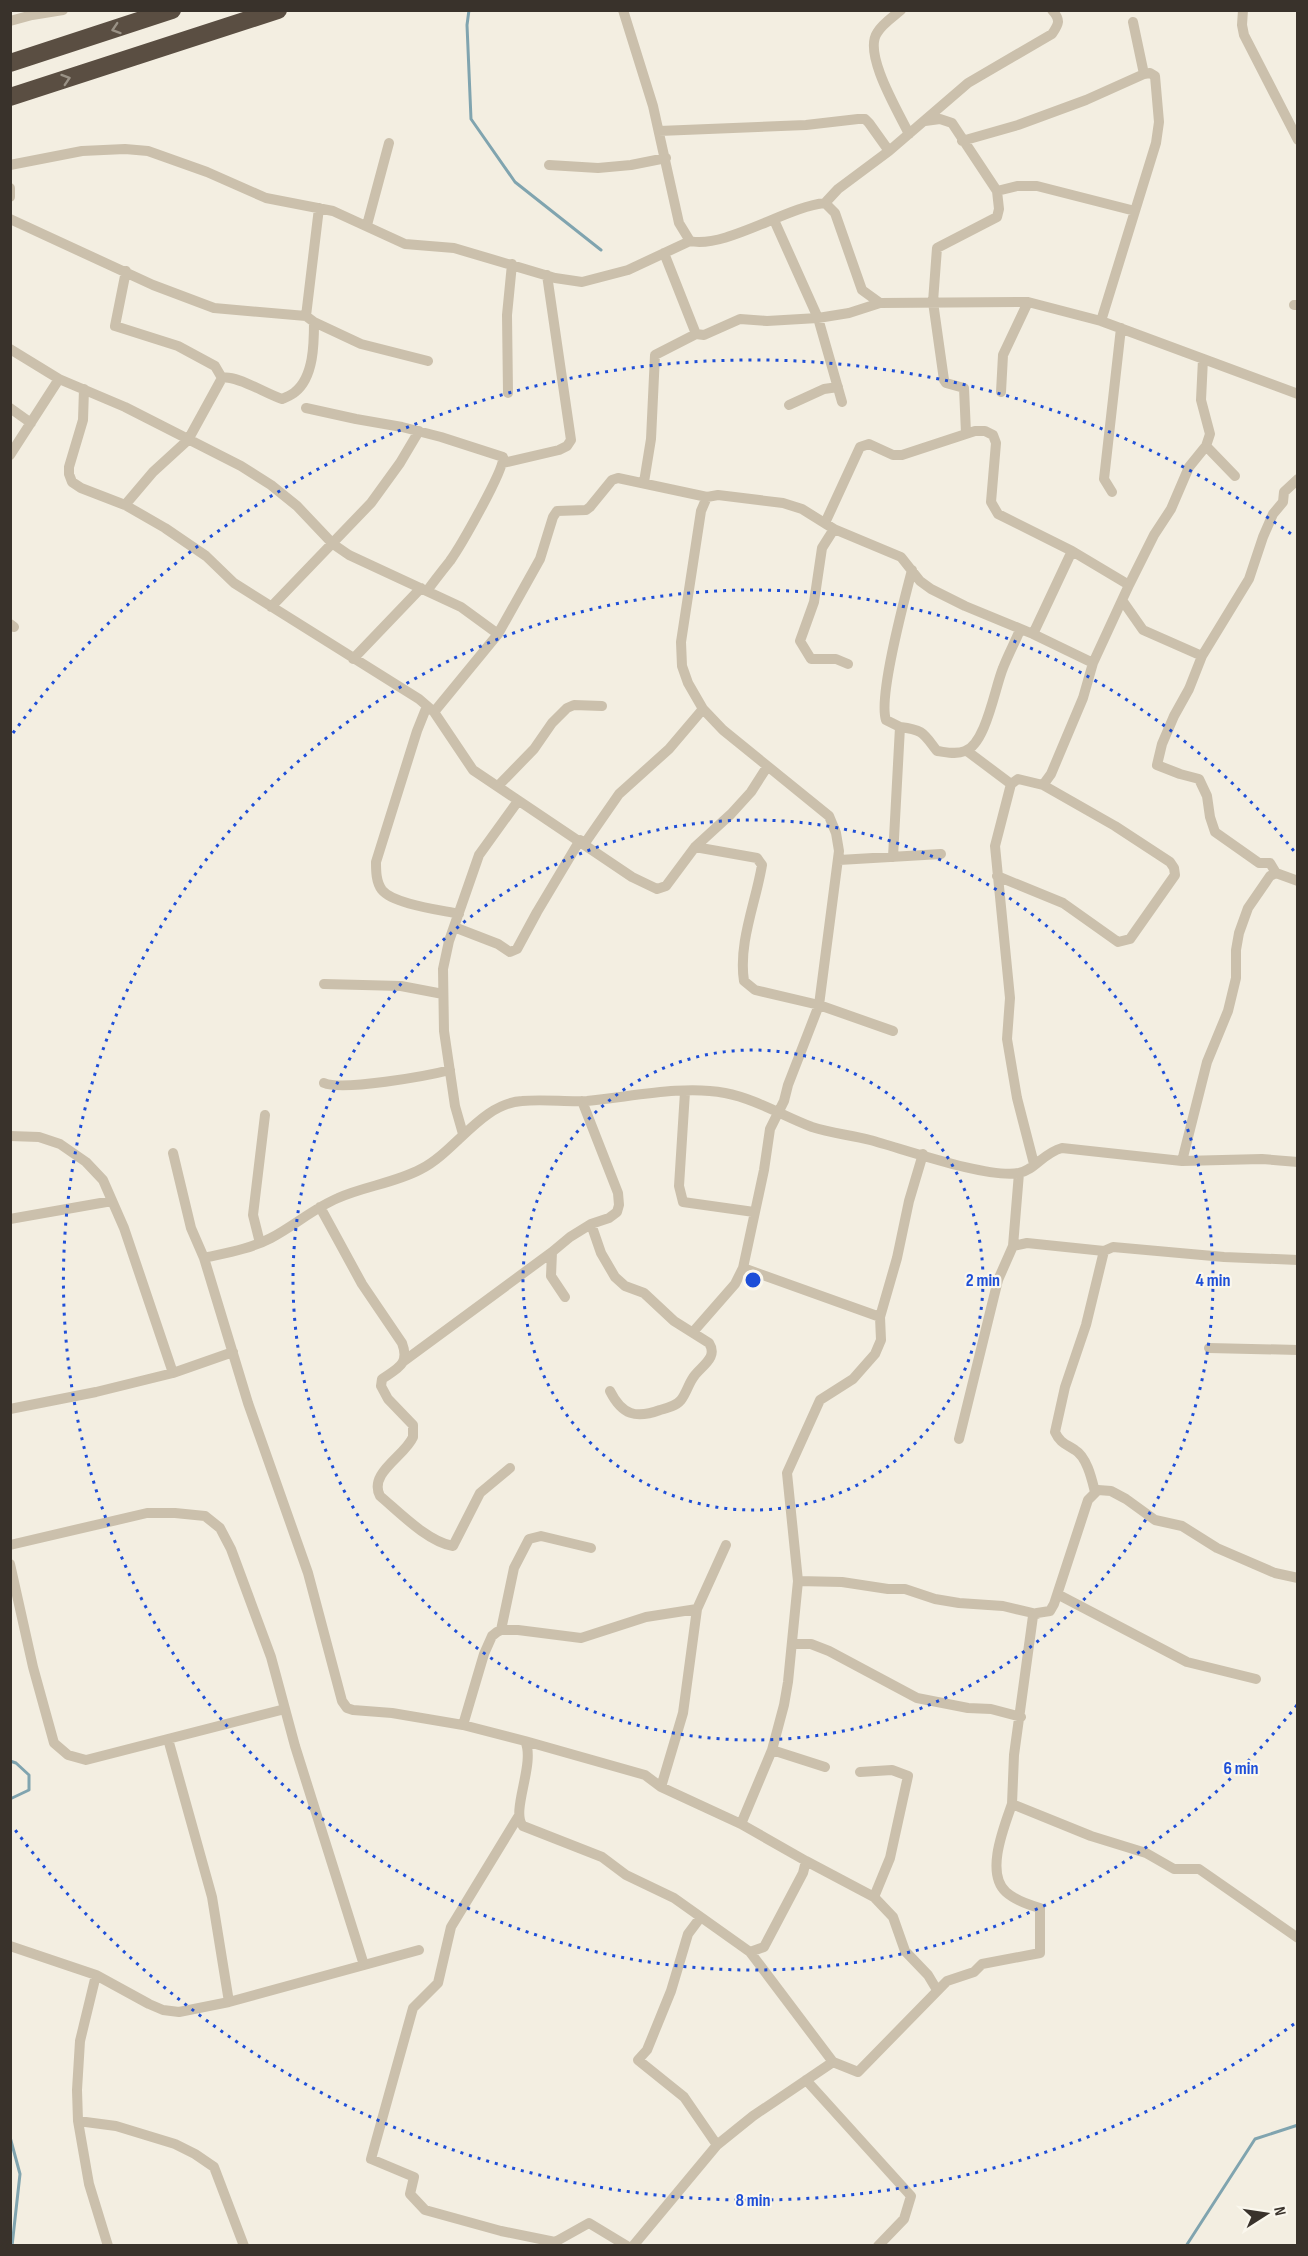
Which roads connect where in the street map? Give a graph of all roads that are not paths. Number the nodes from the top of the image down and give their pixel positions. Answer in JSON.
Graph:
{"nodes":[{"id":1,"x":63,"y":10,"type":"edge"},
{"id":2,"x":172,"y":10,"type":"edge"},
{"id":3,"x":278,"y":10,"type":"edge"},
{"id":4,"x":623,"y":10,"type":"edge"},
{"id":5,"x":901,"y":10,"type":"edge"},
{"id":6,"x":1052,"y":10,"type":"edge"},
{"id":7,"x":1244,"y":10,"type":"edge"},
{"id":8,"x":32,"y":13,"type":"edge"},
{"id":9,"x":10,"y":21,"type":"edge"},
{"id":10,"x":1133,"y":22,"type":"dead end"},
{"id":11,"x":10,"y":63,"type":"edge"},
{"id":12,"x":1144,"y":74,"type":"junction"},
{"id":13,"x":10,"y":97,"type":"edge"},
{"id":14,"x":925,"y":121,"type":"junction"},
{"id":15,"x":659,"y":131,"type":"junction"},
{"id":16,"x":909,"y":134,"type":"junction"},
{"id":17,"x":1298,"y":140,"type":"edge"},
{"id":18,"x":962,"y":141,"type":"junction"},
{"id":19,"x":389,"y":143,"type":"dead end"},
{"id":20,"x":889,"y":151,"type":"junction"},
{"id":21,"x":666,"y":158,"type":"junction"},
{"id":22,"x":10,"y":165,"type":"edge"},
{"id":23,"x":549,"y":165,"type":"dead end"},
{"id":24,"x":10,"y":188,"type":"edge"},
{"id":25,"x":998,"y":190,"type":"junction"},
{"id":26,"x":10,"y":197,"type":"edge"},
{"id":27,"x":825,"y":203,"type":"junction"},
{"id":28,"x":319,"y":208,"type":"junction"},
{"id":29,"x":1135,"y":211,"type":"junction"},
{"id":30,"x":10,"y":219,"type":"edge"},
{"id":31,"x":774,"y":220,"type":"junction"},
{"id":32,"x":367,"y":225,"type":"junction"},
{"id":33,"x":690,"y":241,"type":"junction"},
{"id":34,"x":664,"y":253,"type":"junction"},
{"id":35,"x":512,"y":264,"type":"junction"},
{"id":36,"x":126,"y":271,"type":"junction"},
{"id":37,"x":547,"y":275,"type":"junction"},
{"id":38,"x":933,"y":302,"type":"junction"},
{"id":39,"x":1028,"y":302,"type":"junction"},
{"id":40,"x":880,"y":303,"type":"junction"},
{"id":41,"x":818,"y":318,"type":"junction"},
{"id":42,"x":310,"y":319,"type":"junction"},
{"id":43,"x":1101,"y":321,"type":"junction"},
{"id":44,"x":1121,"y":328,"type":"junction"},
{"id":45,"x":696,"y":334,"type":"junction"},
{"id":46,"x":10,"y":349,"type":"edge"},
{"id":47,"x":1203,"y":359,"type":"junction"},
{"id":48,"x":428,"y":361,"type":"dead end"},
{"id":49,"x":222,"y":378,"type":"junction"},
{"id":50,"x":59,"y":379,"type":"junction"},
{"id":51,"x":838,"y":387,"type":"junction"},
{"id":52,"x":84,"y":389,"type":"junction"},
{"id":53,"x":1000,"y":392,"type":"dead end"},
{"id":54,"x":508,"y":393,"type":"dead end"},
{"id":55,"x":1298,"y":394,"type":"edge"},
{"id":56,"x":842,"y":402,"type":"dead end"},
{"id":57,"x":789,"y":405,"type":"dead end"},
{"id":58,"x":10,"y":408,"type":"edge"},
{"id":59,"x":306,"y":408,"type":"dead end"},
{"id":60,"x":31,"y":423,"type":"junction"},
{"id":61,"x":419,"y":431,"type":"junction"},
{"id":62,"x":966,"y":433,"type":"junction"},
{"id":63,"x":188,"y":440,"type":"junction"},
{"id":64,"x":1206,"y":446,"type":"junction"},
{"id":65,"x":10,"y":454,"type":"edge"},
{"id":66,"x":503,"y":463,"type":"junction"},
{"id":67,"x":1235,"y":476,"type":"dead end"},
{"id":68,"x":1298,"y":479,"type":"edge"},
{"id":69,"x":644,"y":483,"type":"junction"},
{"id":70,"x":1112,"y":492,"type":"dead end"},
{"id":71,"x":706,"y":497,"type":"junction"},
{"id":72,"x":125,"y":505,"type":"junction"},
{"id":73,"x":829,"y":526,"type":"junction"},
{"id":74,"x":333,"y":544,"type":"junction"},
{"id":75,"x":1072,"y":551,"type":"junction"},
{"id":76,"x":912,"y":570,"type":"junction"},
{"id":77,"x":1129,"y":585,"type":"junction"},
{"id":78,"x":424,"y":589,"type":"junction"},
{"id":79,"x":1122,"y":600,"type":"junction"},
{"id":80,"x":271,"y":607,"type":"junction"},
{"id":81,"x":1020,"y":630,"type":"junction"},
{"id":82,"x":498,"y":634,"type":"junction"},
{"id":83,"x":1034,"y":634,"type":"junction"},
{"id":84,"x":1202,"y":656,"type":"junction"},
{"id":85,"x":353,"y":659,"type":"junction"},
{"id":86,"x":1093,"y":663,"type":"junction"},
{"id":87,"x":848,"y":664,"type":"dead end"},
{"id":88,"x":602,"y":706,"type":"dead end"},
{"id":89,"x":431,"y":709,"type":"junction"},
{"id":90,"x":703,"y":709,"type":"junction"},
{"id":91,"x":900,"y":727,"type":"junction"},
{"id":92,"x":967,"y":751,"type":"junction"},
{"id":93,"x":767,"y":768,"type":"junction"},
{"id":94,"x":1011,"y":784,"type":"junction"},
{"id":95,"x":1043,"y":785,"type":"junction"},
{"id":96,"x":498,"y":786,"type":"junction"},
{"id":97,"x":518,"y":801,"type":"junction"},
{"id":98,"x":582,"y":842,"type":"junction"},
{"id":99,"x":695,"y":847,"type":"junction"},
{"id":100,"x":941,"y":854,"type":"dead end"},
{"id":101,"x":893,"y":857,"type":"junction"},
{"id":102,"x":839,"y":860,"type":"junction"},
{"id":103,"x":1276,"y":873,"type":"junction"},
{"id":104,"x":997,"y":876,"type":"junction"},
{"id":105,"x":1298,"y":880,"type":"edge"},
{"id":106,"x":459,"y":914,"type":"junction"},
{"id":107,"x":454,"y":927,"type":"junction"},
{"id":108,"x":324,"y":984,"type":"dead end"},
{"id":109,"x":443,"y":994,"type":"junction"},
{"id":110,"x":819,"y":1005,"type":"junction"},
{"id":111,"x":893,"y":1031,"type":"dead end"},
{"id":112,"x":450,"y":1070,"type":"junction"},
{"id":113,"x":324,"y":1083,"type":"dead end"},
{"id":114,"x":686,"y":1092,"type":"junction"},
{"id":115,"x":582,"y":1101,"type":"junction"},
{"id":116,"x":778,"y":1113,"type":"junction"},
{"id":117,"x":265,"y":1115,"type":"dead end"},
{"id":118,"x":463,"y":1134,"type":"junction"},
{"id":119,"x":10,"y":1136,"type":"edge"},
{"id":120,"x":173,"y":1153,"type":"dead end"},
{"id":121,"x":923,"y":1154,"type":"junction"},
{"id":122,"x":1182,"y":1161,"type":"junction"},
{"id":123,"x":1298,"y":1162,"type":"edge"},
{"id":124,"x":1034,"y":1164,"type":"junction"},
{"id":125,"x":1019,"y":1173,"type":"junction"},
{"id":126,"x":112,"y":1201,"type":"junction"},
{"id":127,"x":320,"y":1207,"type":"junction"},
{"id":128,"x":754,"y":1212,"type":"junction"},
{"id":129,"x":10,"y":1219,"type":"edge"},
{"id":130,"x":591,"y":1224,"type":"junction"},
{"id":131,"x":260,"y":1243,"type":"junction"},
{"id":132,"x":1012,"y":1246,"type":"junction"},
{"id":133,"x":1104,"y":1251,"type":"junction"},
{"id":134,"x":552,"y":1252,"type":"junction"},
{"id":135,"x":204,"y":1258,"type":"junction"},
{"id":136,"x":1298,"y":1260,"type":"edge"},
{"id":137,"x":743,"y":1268,"type":"junction"},
{"id":138,"x":565,"y":1298,"type":"dead end"},
{"id":139,"x":880,"y":1317,"type":"junction"},
{"id":140,"x":693,"y":1332,"type":"junction"},
{"id":141,"x":1209,"y":1348,"type":"dead end"},
{"id":142,"x":1298,"y":1350,"type":"edge"},
{"id":143,"x":233,"y":1352,"type":"junction"},
{"id":144,"x":404,"y":1361,"type":"junction"},
{"id":145,"x":173,"y":1373,"type":"junction"},
{"id":146,"x":610,"y":1391,"type":"dead end"},
{"id":147,"x":10,"y":1409,"type":"edge"},
{"id":148,"x":959,"y":1439,"type":"dead end"},
{"id":149,"x":510,"y":1468,"type":"dead end"},
{"id":150,"x":1095,"y":1492,"type":"junction"},
{"id":151,"x":10,"y":1545,"type":"edge"},
{"id":152,"x":726,"y":1545,"type":"dead end"},
{"id":153,"x":591,"y":1548,"type":"dead end"},
{"id":154,"x":10,"y":1564,"type":"edge"},
{"id":155,"x":1298,"y":1578,"type":"edge"},
{"id":156,"x":798,"y":1581,"type":"junction"},
{"id":157,"x":1059,"y":1595,"type":"junction"},
{"id":158,"x":697,"y":1609,"type":"junction"},
{"id":159,"x":1037,"y":1614,"type":"junction"},
{"id":160,"x":501,"y":1630,"type":"junction"},
{"id":161,"x":792,"y":1644,"type":"junction"},
{"id":162,"x":1256,"y":1679,"type":"dead end"},
{"id":163,"x":285,"y":1709,"type":"junction"},
{"id":164,"x":1021,"y":1717,"type":"junction"},
{"id":165,"x":463,"y":1725,"type":"junction"},
{"id":166,"x":168,"y":1739,"type":"junction"},
{"id":167,"x":525,"y":1741,"type":"junction"},
{"id":168,"x":772,"y":1750,"type":"junction"},
{"id":169,"x":825,"y":1767,"type":"dead end"},
{"id":170,"x":860,"y":1772,"type":"dead end"},
{"id":171,"x":661,"y":1787,"type":"junction"},
{"id":172,"x":1012,"y":1804,"type":"junction"},
{"id":173,"x":518,"y":1817,"type":"junction"},
{"id":174,"x":741,"y":1824,"type":"junction"},
{"id":175,"x":806,"y":1861,"type":"junction"},
{"id":176,"x":874,"y":1897,"type":"junction"},
{"id":177,"x":700,"y":1918,"type":"junction"},
{"id":178,"x":1298,"y":1938,"type":"edge"},
{"id":179,"x":10,"y":1946,"type":"edge"},
{"id":180,"x":418,"y":1950,"type":"dead end"},
{"id":181,"x":750,"y":1952,"type":"junction"},
{"id":182,"x":364,"y":1965,"type":"junction"},
{"id":183,"x":96,"y":1975,"type":"junction"},
{"id":184,"x":938,"y":1990,"type":"junction"},
{"id":185,"x":229,"y":2002,"type":"junction"},
{"id":186,"x":833,"y":2062,"type":"junction"},
{"id":187,"x":806,"y":2080,"type":"junction"},
{"id":188,"x":78,"y":2121,"type":"junction"},
{"id":189,"x":717,"y":2145,"type":"junction"},
{"id":190,"x":108,"y":2246,"type":"edge"},
{"id":191,"x":244,"y":2246,"type":"edge"},
{"id":192,"x":627,"y":2246,"type":"edge"},
{"id":193,"x":633,"y":2246,"type":"edge"},
{"id":194,"x":878,"y":2246,"type":"edge"}],
"edges":[{"from":1,"to":8,"type":"street"},
{"from":2,"to":11,"type":"highway","one_way":true},
{"from":13,"to":3,"type":"highway","one_way":true},
{"from":4,"to":15,"type":"street"},
{"from":5,"to":16,"type":"street"},
{"from":6,"to":14,"type":"street"},
{"from":7,"to":17,"type":"street"},
{"from":8,"to":9,"type":"street"},
{"from":10,"to":12,"type":"street"},
{"from":12,"to":18,"type":"street"},
{"from":12,"to":29,"type":"street"},
{"from":14,"to":16,"type":"street"},
{"from":14,"to":18,"type":"street"},
{"from":15,"to":20,"type":"street"},
{"from":15,"to":21,"type":"street"},
{"from":16,"to":20,"type":"street"},
{"from":18,"to":25,"type":"street"},
{"from":19,"to":32,"type":"street"},
{"from":20,"to":27,"type":"street"},
{"from":21,"to":23,"type":"street"},
{"from":21,"to":33,"type":"street"},
{"from":22,"to":28,"type":"street"},
{"from":24,"to":26,"type":"street"},
{"from":25,"to":29,"type":"street"},
{"from":25,"to":38,"type":"street"},
{"from":27,"to":31,"type":"street"},
{"from":27,"to":40,"type":"street"},
{"from":28,"to":32,"type":"street"},
{"from":28,"to":42,"type":"street"},
{"from":29,"to":43,"type":"street"},
{"from":30,"to":36,"type":"street"},
{"from":31,"to":33,"type":"street"},
{"from":31,"to":41,"type":"street"},
{"from":32,"to":35,"type":"street"},
{"from":33,"to":34,"type":"street"},
{"from":34,"to":37,"type":"street"},
{"from":34,"to":45,"type":"street"},
{"from":35,"to":37,"type":"street"},
{"from":35,"to":54,"type":"street"},
{"from":36,"to":42,"type":"street"},
{"from":36,"to":49,"type":"street"},
{"from":37,"to":66,"type":"street"},
{"from":38,"to":39,"type":"street"},
{"from":38,"to":40,"type":"street"},
{"from":38,"to":62,"type":"street"},
{"from":39,"to":43,"type":"street"},
{"from":39,"to":53,"type":"street"},
{"from":40,"to":41,"type":"street"},
{"from":41,"to":45,"type":"street"},
{"from":41,"to":51,"type":"street"},
{"from":42,"to":48,"type":"street"},
{"from":42,"to":49,"type":"street"},
{"from":43,"to":44,"type":"street"},
{"from":44,"to":47,"type":"street"},
{"from":44,"to":70,"type":"street"},
{"from":45,"to":69,"type":"street"},
{"from":46,"to":50,"type":"street"},
{"from":47,"to":55,"type":"street"},
{"from":47,"to":64,"type":"street"},
{"from":49,"to":63,"type":"street"},
{"from":50,"to":52,"type":"street"},
{"from":50,"to":60,"type":"street"},
{"from":51,"to":56,"type":"street"},
{"from":51,"to":57,"type":"street"},
{"from":52,"to":63,"type":"street"},
{"from":52,"to":72,"type":"street"},
{"from":58,"to":60,"type":"street"},
{"from":59,"to":61,"type":"street"},
{"from":60,"to":65,"type":"street"},
{"from":61,"to":66,"type":"street"},
{"from":61,"to":74,"type":"street"},
{"from":62,"to":73,"type":"street"},
{"from":62,"to":75,"type":"street"},
{"from":63,"to":72,"type":"street"},
{"from":63,"to":74,"type":"street"},
{"from":64,"to":67,"type":"street"},
{"from":64,"to":77,"type":"street"},
{"from":66,"to":78,"type":"street"},
{"from":68,"to":84,"type":"street"},
{"from":69,"to":71,"type":"street"},
{"from":69,"to":82,"type":"street"},
{"from":71,"to":73,"type":"street"},
{"from":71,"to":90,"type":"street"},
{"from":72,"to":80,"type":"street"},
{"from":73,"to":76,"type":"street"},
{"from":73,"to":87,"type":"street"},
{"from":74,"to":78,"type":"street"},
{"from":74,"to":80,"type":"street"},
{"from":75,"to":77,"type":"street"},
{"from":75,"to":83,"type":"street"},
{"from":76,"to":81,"type":"street"},
{"from":76,"to":91,"type":"street"},
{"from":77,"to":79,"type":"street"},
{"from":78,"to":82,"type":"street"},
{"from":78,"to":85,"type":"street"},
{"from":79,"to":84,"type":"street"},
{"from":79,"to":86,"type":"street"},
{"from":80,"to":85,"type":"street"},
{"from":81,"to":83,"type":"street"},
{"from":81,"to":92,"type":"street"},
{"from":82,"to":89,"type":"street"},
{"from":83,"to":86,"type":"street"},
{"from":84,"to":103,"type":"street"},
{"from":85,"to":89,"type":"street"},
{"from":86,"to":95,"type":"street"},
{"from":88,"to":96,"type":"street"},
{"from":89,"to":96,"type":"street"},
{"from":89,"to":106,"type":"street"},
{"from":90,"to":93,"type":"street"},
{"from":90,"to":98,"type":"street"},
{"from":91,"to":92,"type":"street"},
{"from":91,"to":101,"type":"street"},
{"from":92,"to":94,"type":"street"},
{"from":93,"to":99,"type":"street"},
{"from":93,"to":102,"type":"street"},
{"from":94,"to":95,"type":"street"},
{"from":94,"to":104,"type":"street"},
{"from":95,"to":104,"type":"street"},
{"from":96,"to":97,"type":"street"},
{"from":97,"to":98,"type":"street"},
{"from":97,"to":106,"type":"street"},
{"from":98,"to":99,"type":"street"},
{"from":98,"to":107,"type":"street"},
{"from":99,"to":110,"type":"street"},
{"from":100,"to":101,"type":"street"},
{"from":101,"to":102,"type":"street"},
{"from":102,"to":110,"type":"street"},
{"from":103,"to":105,"type":"street"},
{"from":103,"to":122,"type":"street"},
{"from":104,"to":124,"type":"street"},
{"from":106,"to":107,"type":"street"},
{"from":107,"to":109,"type":"street"},
{"from":108,"to":109,"type":"street"},
{"from":109,"to":112,"type":"street"},
{"from":110,"to":111,"type":"street"},
{"from":110,"to":116,"type":"street"},
{"from":112,"to":113,"type":"street"},
{"from":112,"to":118,"type":"street"},
{"from":114,"to":115,"type":"street"},
{"from":114,"to":116,"type":"street"},
{"from":114,"to":128,"type":"street"},
{"from":115,"to":118,"type":"street"},
{"from":115,"to":130,"type":"street"},
{"from":116,"to":121,"type":"street"},
{"from":116,"to":128,"type":"street"},
{"from":117,"to":131,"type":"street"},
{"from":118,"to":127,"type":"street"},
{"from":119,"to":126,"type":"street"},
{"from":120,"to":135,"type":"street"},
{"from":121,"to":125,"type":"street"},
{"from":121,"to":139,"type":"street"},
{"from":122,"to":123,"type":"street"},
{"from":122,"to":124,"type":"street"},
{"from":124,"to":125,"type":"street"},
{"from":125,"to":132,"type":"street"},
{"from":126,"to":129,"type":"street"},
{"from":126,"to":145,"type":"street"},
{"from":127,"to":131,"type":"street"},
{"from":127,"to":144,"type":"street"},
{"from":128,"to":137,"type":"street"},
{"from":130,"to":134,"type":"street"},
{"from":130,"to":140,"type":"street"},
{"from":131,"to":135,"type":"street"},
{"from":132,"to":133,"type":"street"},
{"from":132,"to":148,"type":"street"},
{"from":133,"to":136,"type":"street"},
{"from":133,"to":150,"type":"street"},
{"from":134,"to":138,"type":"street"},
{"from":134,"to":144,"type":"street"},
{"from":135,"to":143,"type":"street"},
{"from":137,"to":139,"type":"street"},
{"from":137,"to":140,"type":"street"},
{"from":139,"to":156,"type":"street"},
{"from":140,"to":146,"type":"street"},
{"from":141,"to":142,"type":"street"},
{"from":143,"to":145,"type":"street"},
{"from":143,"to":165,"type":"street"},
{"from":144,"to":149,"type":"street"},
{"from":145,"to":147,"type":"street"},
{"from":150,"to":155,"type":"street"},
{"from":150,"to":157,"type":"street"},
{"from":151,"to":163,"type":"street"},
{"from":152,"to":158,"type":"street"},
{"from":153,"to":160,"type":"street"},
{"from":154,"to":166,"type":"street"},
{"from":156,"to":159,"type":"street"},
{"from":156,"to":161,"type":"street"},
{"from":157,"to":159,"type":"street"},
{"from":157,"to":162,"type":"street"},
{"from":158,"to":160,"type":"street"},
{"from":158,"to":171,"type":"street"},
{"from":159,"to":164,"type":"street"},
{"from":160,"to":165,"type":"street"},
{"from":161,"to":164,"type":"street"},
{"from":161,"to":168,"type":"street"},
{"from":163,"to":166,"type":"street"},
{"from":163,"to":182,"type":"street"},
{"from":164,"to":172,"type":"street"},
{"from":165,"to":167,"type":"street"},
{"from":166,"to":185,"type":"street"},
{"from":167,"to":171,"type":"street"},
{"from":167,"to":173,"type":"street"},
{"from":168,"to":169,"type":"street"},
{"from":168,"to":174,"type":"street"},
{"from":170,"to":176,"type":"street"},
{"from":171,"to":174,"type":"street"},
{"from":172,"to":178,"type":"street"},
{"from":172,"to":184,"type":"street"},
{"from":173,"to":177,"type":"street"},
{"from":173,"to":192,"type":"street"},
{"from":174,"to":175,"type":"street"},
{"from":175,"to":176,"type":"street"},
{"from":175,"to":181,"type":"street"},
{"from":176,"to":184,"type":"street"},
{"from":177,"to":181,"type":"street"},
{"from":177,"to":189,"type":"street"},
{"from":179,"to":183,"type":"street"},
{"from":180,"to":182,"type":"street"},
{"from":181,"to":186,"type":"street"},
{"from":182,"to":185,"type":"street"},
{"from":183,"to":185,"type":"street"},
{"from":183,"to":188,"type":"street"},
{"from":184,"to":186,"type":"street"},
{"from":186,"to":187,"type":"street"},
{"from":187,"to":189,"type":"street"},
{"from":187,"to":194,"type":"street"},
{"from":188,"to":190,"type":"street"},
{"from":188,"to":191,"type":"street"},
{"from":189,"to":193,"type":"street"}]}
